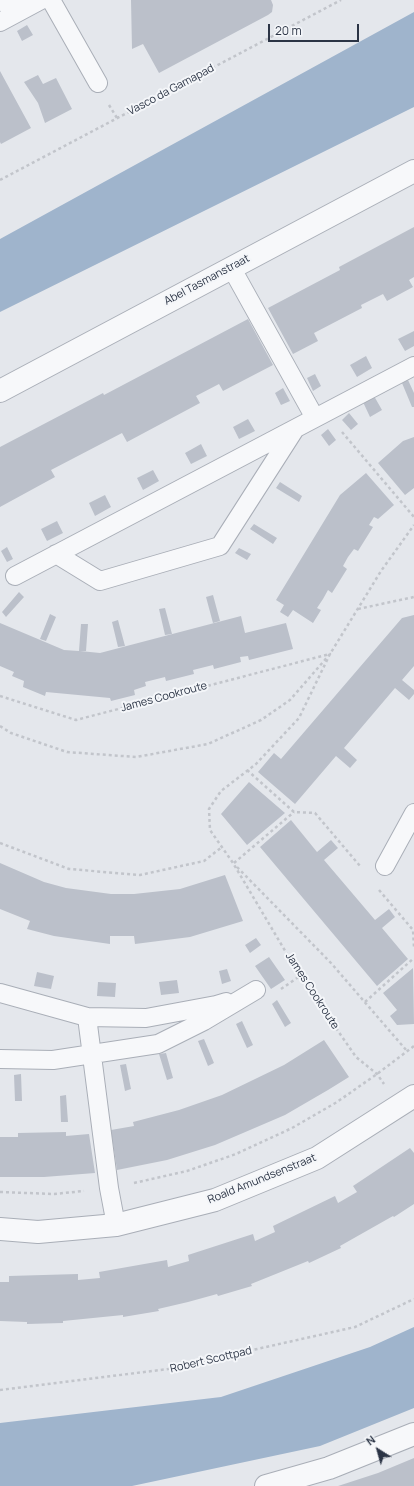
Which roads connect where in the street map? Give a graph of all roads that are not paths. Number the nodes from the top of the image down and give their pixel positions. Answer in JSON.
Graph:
{"nodes":[{"id":1,"x":41,"y":0,"type":"edge"},
{"id":2,"x":51,"y":0,"type":"edge"},
{"id":3,"x":0,"y":1,"type":"edge"},
{"id":4,"x":22,"y":10,"type":"junction"},
{"id":5,"x":0,"y":22,"type":"edge"},
{"id":6,"x":98,"y":83,"type":"dead end"},
{"id":7,"x":414,"y":171,"type":"edge"},
{"id":8,"x":230,"y":267,"type":"junction"},
{"id":9,"x":414,"y":366,"type":"edge"},
{"id":10,"x":0,"y":391,"type":"edge"},
{"id":11,"x":320,"y":416,"type":"junction"},
{"id":12,"x":295,"y":429,"type":"junction"},
{"id":13,"x":56,"y":554,"type":"junction"},
{"id":14,"x":15,"y":576,"type":"dead end"},
{"id":15,"x":414,"y":813,"type":"edge"},
{"id":16,"x":385,"y":866,"type":"dead end"},
{"id":17,"x":0,"y":993,"type":"edge"},
{"id":18,"x":87,"y":1017,"type":"junction"},
{"id":19,"x":92,"y":1055,"type":"junction"},
{"id":20,"x":0,"y":1059,"type":"edge"},
{"id":21,"x":406,"y":1101,"type":"edge"},
{"id":22,"x":116,"y":1225,"type":"junction"},
{"id":23,"x":0,"y":1229,"type":"edge"},
{"id":24,"x":414,"y":1434,"type":"edge"},
{"id":25,"x":266,"y":1486,"type":"edge"}],
"edges":[{"from":1,"to":4,"type":"lane"},
{"from":2,"to":6,"type":"lane"},
{"from":3,"to":4,"type":"lane"},
{"from":4,"to":5,"type":"lane"},
{"from":7,"to":8,"type":"street","name":"Abel Tasmanstraat"},
{"from":8,"to":10,"type":"street","name":"Abel Tasmanstraat"},
{"from":8,"to":11,"type":"lane"},
{"from":9,"to":11,"type":"lane"},
{"from":11,"to":12,"type":"lane"},
{"from":12,"to":13,"type":"lane"},
{"from":12,"to":13,"type":"lane"},
{"from":13,"to":14,"type":"lane"},
{"from":15,"to":16,"type":"lane"},
{"from":17,"to":18,"type":"lane"},
{"from":18,"to":19,"type":"lane"},
{"from":18,"to":19,"type":"lane"},
{"from":19,"to":20,"type":"lane"},
{"from":19,"to":22,"type":"lane"},
{"from":21,"to":22,"type":"street","name":"Roald Amundsenstraat"},
{"from":22,"to":23,"type":"street","name":"Roald Amundsenstraat"},
{"from":24,"to":25,"type":"street"}]}
